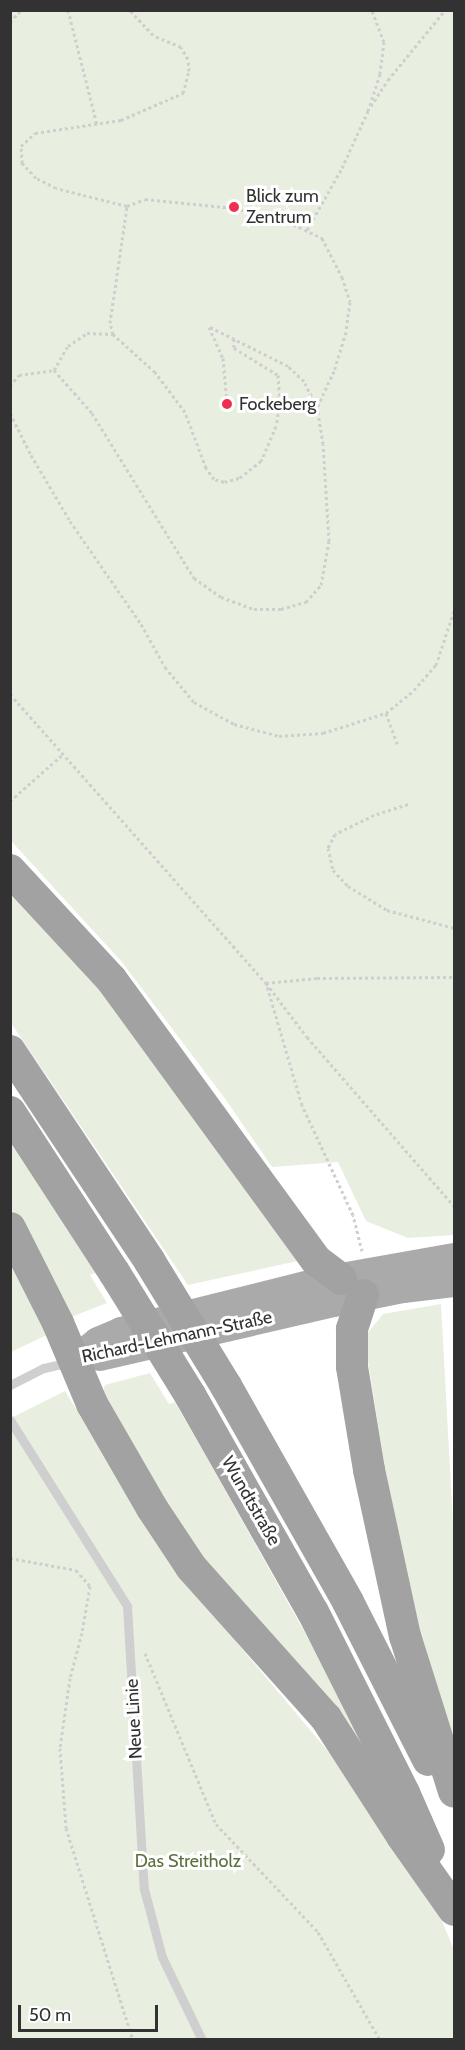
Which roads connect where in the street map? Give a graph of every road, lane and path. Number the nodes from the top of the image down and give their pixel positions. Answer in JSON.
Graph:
{"nodes":[{"id":1,"x":21,"y":10,"type":"edge"},
{"id":2,"x":68,"y":10,"type":"edge"},
{"id":3,"x":130,"y":10,"type":"edge"},
{"id":4,"x":372,"y":10,"type":"edge"},
{"id":5,"x":446,"y":10,"type":"edge"},
{"id":6,"x":10,"y":22,"type":"edge"},
{"id":7,"x":368,"y":111,"type":"junction"},
{"id":8,"x":97,"y":125,"type":"junction"},
{"id":9,"x":127,"y":206,"type":"junction"},
{"id":10,"x":307,"y":230,"type":"junction"},
{"id":11,"x":113,"y":334,"type":"junction"},
{"id":12,"x":234,"y":339,"type":"junction"},
{"id":13,"x":54,"y":370,"type":"junction"},
{"id":14,"x":10,"y":386,"type":"edge"},
{"id":15,"x":227,"y":404,"type":"dead end"},
{"id":16,"x":317,"y":406,"type":"junction"},
{"id":17,"x":10,"y":413,"type":"edge"},
{"id":18,"x":454,"y":611,"type":"edge"},
{"id":19,"x":10,"y":694,"type":"edge"},
{"id":20,"x":386,"y":713,"type":"junction"},
{"id":21,"x":397,"y":744,"type":"dead end"},
{"id":22,"x":62,"y":755,"type":"junction"},
{"id":23,"x":10,"y":801,"type":"edge"},
{"id":24,"x":408,"y":804,"type":"dead end"},
{"id":25,"x":10,"y":870,"type":"edge"},
{"id":26,"x":454,"y":928,"type":"edge"},
{"id":27,"x":454,"y":976,"type":"edge"},
{"id":28,"x":266,"y":983,"type":"junction"},
{"id":29,"x":10,"y":1051,"type":"edge"},
{"id":30,"x":10,"y":1112,"type":"edge"},
{"id":31,"x":454,"y":1206,"type":"edge"},
{"id":32,"x":10,"y":1228,"type":"edge"},
{"id":33,"x":362,"y":1252,"type":"dead end"},
{"id":34,"x":454,"y":1258,"type":"edge"},
{"id":35,"x":454,"y":1282,"type":"edge"},
{"id":36,"x":352,"y":1287,"type":"junction"},
{"id":37,"x":74,"y":1361,"type":"junction"},
{"id":38,"x":10,"y":1385,"type":"edge"},
{"id":39,"x":10,"y":1420,"type":"edge"},
{"id":40,"x":10,"y":1558,"type":"edge"},
{"id":41,"x":143,"y":1649,"type":"dead end"},
{"id":42,"x":454,"y":1791,"type":"edge"},
{"id":43,"x":454,"y":1812,"type":"edge"},
{"id":44,"x":454,"y":1910,"type":"edge"},
{"id":45,"x":133,"y":2040,"type":"edge"},
{"id":46,"x":202,"y":2040,"type":"edge"},
{"id":47,"x":380,"y":2040,"type":"edge"}],
"edges":[{"from":1,"to":6,"type":"path"},
{"from":2,"to":8,"type":"path"},
{"from":3,"to":8,"type":"path"},
{"from":4,"to":7,"type":"path"},
{"from":5,"to":7,"type":"path"},
{"from":7,"to":10,"type":"path"},
{"from":8,"to":9,"type":"path"},
{"from":9,"to":10,"type":"path"},
{"from":9,"to":11,"type":"path"},
{"from":10,"to":16,"type":"path"},
{"from":11,"to":12,"type":"path"},
{"from":11,"to":13,"type":"path"},
{"from":12,"to":15,"type":"path"},
{"from":12,"to":16,"type":"path"},
{"from":13,"to":14,"type":"path"},
{"from":13,"to":16,"type":"path"},
{"from":17,"to":20,"type":"path"},
{"from":18,"to":20,"type":"path"},
{"from":19,"to":22,"type":"path"},
{"from":20,"to":21,"type":"path"},
{"from":22,"to":23,"type":"path"},
{"from":22,"to":28,"type":"path"},
{"from":24,"to":26,"type":"path"},
{"from":25,"to":36,"type":"highway"},
{"from":27,"to":28,"type":"path"},
{"from":28,"to":31,"type":"path"},
{"from":28,"to":33,"type":"path"},
{"from":29,"to":43,"type":"highway","name":"Wundtstraße","bridge":true},
{"from":30,"to":44,"type":"highway","name":"Wundtstraße","bridge":true},
{"from":32,"to":37,"type":"highway"},
{"from":34,"to":36,"type":"main road","name":"Richard-Lehmann-Straße"},
{"from":35,"to":36,"type":"main road","name":"Richard-Lehmann-Straße"},
{"from":36,"to":37,"type":"main road","name":"Richard-Lehmann-Straße"},
{"from":36,"to":42,"type":"highway"},
{"from":37,"to":38,"type":"lane"},
{"from":37,"to":44,"type":"highway"},
{"from":39,"to":46,"type":"lane","name":"Neue Linie"},
{"from":40,"to":45,"type":"path"},
{"from":41,"to":47,"type":"path"}]}
